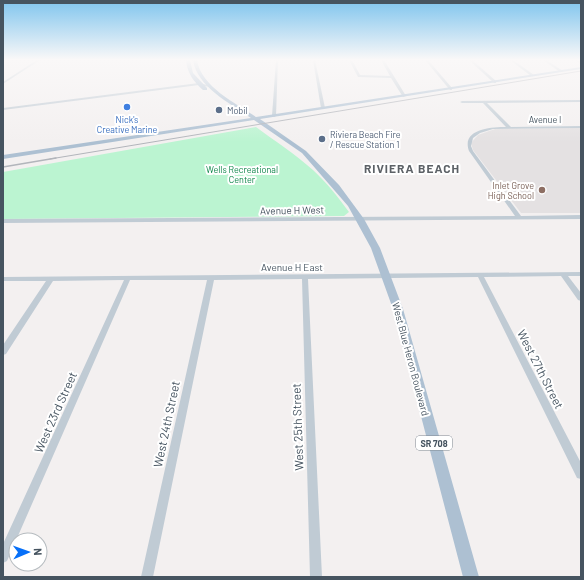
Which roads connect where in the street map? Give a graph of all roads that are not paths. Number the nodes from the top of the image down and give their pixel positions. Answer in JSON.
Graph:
{"nodes":[{"id":1,"x":175,"y":87,"type":"edge"},
{"id":2,"x":203,"y":87,"type":"edge"},
{"id":3,"x":212,"y":87,"type":"edge"},
{"id":4,"x":276,"y":87,"type":"edge"},
{"id":5,"x":320,"y":87,"type":"edge"},
{"id":6,"x":399,"y":87,"type":"edge"},
{"id":7,"x":450,"y":87,"type":"edge"},
{"id":8,"x":404,"y":95,"type":"junction"},
{"id":9,"x":581,"y":101,"type":"edge"},
{"id":10,"x":462,"y":102,"type":"dead end"},
{"id":11,"x":484,"y":102,"type":"junction"},
{"id":12,"x":324,"y":108,"type":"junction"},
{"id":13,"x":3,"y":109,"type":"edge"},
{"id":14,"x":274,"y":116,"type":"junction"},
{"id":15,"x":256,"y":118,"type":"junction"},
{"id":16,"x":249,"y":120,"type":"junction"},
{"id":17,"x":509,"y":127,"type":"junction"},
{"id":18,"x":581,"y":127,"type":"edge"},
{"id":19,"x":101,"y":143,"type":"junction"},
{"id":20,"x":3,"y":157,"type":"edge"},
{"id":21,"x":3,"y":161,"type":"edge"},
{"id":22,"x":310,"y":161,"type":"junction"},
{"id":23,"x":519,"y":217,"type":"junction"},
{"id":24,"x":581,"y":217,"type":"edge"},
{"id":25,"x":360,"y":218,"type":"junction"},
{"id":26,"x":3,"y":221,"type":"edge"},
{"id":27,"x":563,"y":274,"type":"junction"},
{"id":28,"x":581,"y":274,"type":"edge"},
{"id":29,"x":480,"y":275,"type":"junction"},
{"id":30,"x":388,"y":276,"type":"junction"},
{"id":31,"x":211,"y":277,"type":"junction"},
{"id":32,"x":304,"y":277,"type":"junction"},
{"id":33,"x":128,"y":278,"type":"junction"},
{"id":34,"x":3,"y":279,"type":"edge"},
{"id":35,"x":51,"y":279,"type":"junction"},
{"id":36,"x":581,"y":298,"type":"edge"},
{"id":37,"x":3,"y":352,"type":"edge"},
{"id":38,"x":581,"y":474,"type":"edge"},
{"id":39,"x":3,"y":557,"type":"edge"},
{"id":40,"x":147,"y":577,"type":"edge"},
{"id":41,"x":316,"y":577,"type":"edge"},
{"id":42,"x":471,"y":577,"type":"edge"}],
"edges":[{"from":1,"to":13,"type":"street"},
{"from":2,"to":16,"type":"main road","name":"West Blue Heron Boulevard","number":"SR 708"},
{"from":3,"to":15,"type":"main road","name":"West Blue Heron Boulevard","number":"SR 708"},
{"from":4,"to":14,"type":"street"},
{"from":5,"to":12,"type":"street"},
{"from":6,"to":8,"type":"street"},
{"from":7,"to":8,"type":"main road"},
{"from":8,"to":12,"type":"main road"},
{"from":9,"to":11,"type":"street"},
{"from":10,"to":11,"type":"street"},
{"from":11,"to":17,"type":"street"},
{"from":12,"to":14,"type":"main road"},
{"from":14,"to":15,"type":"main road"},
{"from":15,"to":16,"type":"main road"},
{"from":15,"to":22,"type":"main road","name":"West Blue Heron Boulevard","number":"SR 708"},
{"from":16,"to":19,"type":"main road"},
{"from":16,"to":22,"type":"main road","name":"West Blue Heron Boulevard","number":"SR 708"},
{"from":17,"to":18,"type":"street","name":"Avenue I"},
{"from":17,"to":23,"type":"street","name":"Avenue I"},
{"from":19,"to":20,"type":"main road"},
{"from":19,"to":21,"type":"main road"},
{"from":22,"to":25,"type":"main road","name":"West Blue Heron Boulevard","number":"SR 708"},
{"from":23,"to":24,"type":"street","name":"Avenue H West"},
{"from":23,"to":25,"type":"street","name":"Avenue H West"},
{"from":25,"to":26,"type":"street","name":"Avenue H West"},
{"from":25,"to":30,"type":"main road","name":"West Blue Heron Boulevard","number":"SR 708"},
{"from":27,"to":28,"type":"street","name":"Avenue H East"},
{"from":27,"to":29,"type":"street","name":"Avenue H East"},
{"from":27,"to":36,"type":"street"},
{"from":29,"to":30,"type":"street","name":"Avenue H East"},
{"from":29,"to":38,"type":"street","name":"West 27th Street"},
{"from":30,"to":32,"type":"street","name":"Avenue H East"},
{"from":30,"to":42,"type":"main road","name":"West Blue Heron Boulevard","number":"SR 708"},
{"from":31,"to":32,"type":"street","name":"Avenue H East"},
{"from":31,"to":33,"type":"street","name":"Avenue H East"},
{"from":31,"to":40,"type":"street","name":"West 24th Street"},
{"from":32,"to":41,"type":"street","name":"West 25th Street"},
{"from":33,"to":35,"type":"street","name":"Avenue H East"},
{"from":33,"to":39,"type":"street","name":"West 23rd Street"},
{"from":34,"to":35,"type":"street","name":"Avenue H East"},
{"from":35,"to":37,"type":"street"}]}
